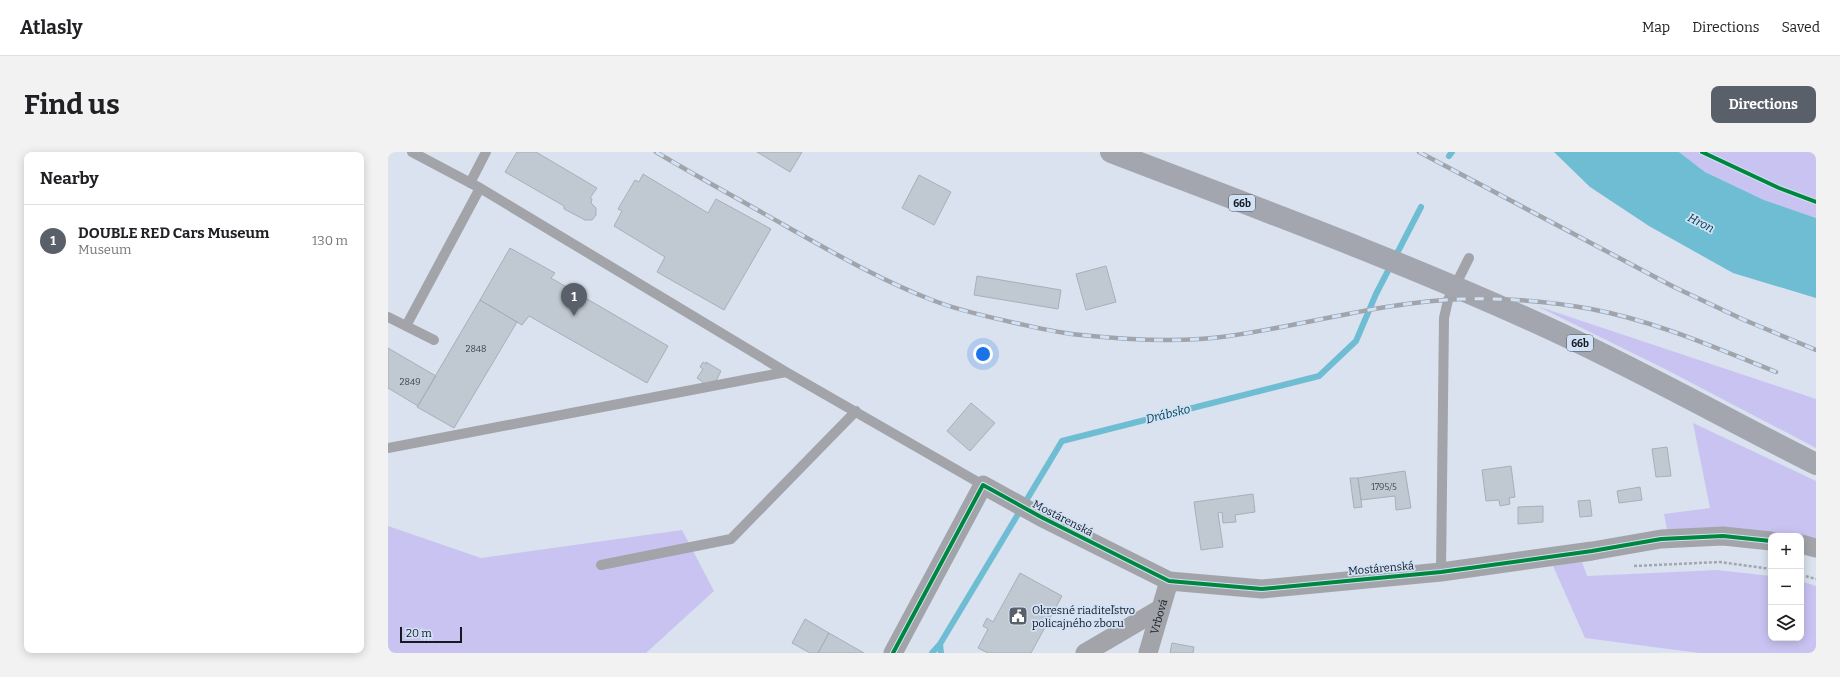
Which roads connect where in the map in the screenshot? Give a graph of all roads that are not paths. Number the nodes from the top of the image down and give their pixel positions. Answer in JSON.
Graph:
{"nodes":[{"id":1,"x":412,"y":152,"type":"edge"},
{"id":2,"x":486,"y":152,"type":"edge"},
{"id":3,"x":1111,"y":152,"type":"edge"},
{"id":4,"x":470,"y":183,"type":"junction"},
{"id":5,"x":480,"y":188,"type":"junction"},
{"id":6,"x":1469,"y":258,"type":"dead end"},
{"id":7,"x":388,"y":317,"type":"edge"},
{"id":8,"x":406,"y":326,"type":"junction"},
{"id":9,"x":434,"y":340,"type":"dead end"},
{"id":10,"x":786,"y":372,"type":"junction"},
{"id":11,"x":856,"y":411,"type":"junction"},
{"id":12,"x":388,"y":448,"type":"edge"},
{"id":13,"x":1816,"y":464,"type":"edge"},
{"id":14,"x":983,"y":485,"type":"junction"},
{"id":15,"x":1768,"y":541,"type":"edge"},
{"id":16,"x":1804,"y":545,"type":"edge"},
{"id":17,"x":1816,"y":548,"type":"edge"},
{"id":18,"x":601,"y":565,"type":"dead end"},
{"id":19,"x":1441,"y":572,"type":"junction"},
{"id":20,"x":1169,"y":581,"type":"junction"},
{"id":21,"x":1160,"y":609,"type":"junction"},
{"id":22,"x":893,"y":653,"type":"edge"},
{"id":23,"x":1085,"y":653,"type":"edge"},
{"id":24,"x":1148,"y":653,"type":"edge"}],
"edges":[{"from":1,"to":4,"type":"lane"},
{"from":2,"to":4,"type":"lane"},
{"from":3,"to":13,"type":"main road","number":"66b"},
{"from":4,"to":5,"type":"lane"},
{"from":5,"to":8,"type":"lane"},
{"from":5,"to":10,"type":"lane"},
{"from":6,"to":19,"type":"lane"},
{"from":7,"to":8,"type":"lane"},
{"from":8,"to":9,"type":"lane"},
{"from":10,"to":11,"type":"lane"},
{"from":10,"to":12,"type":"lane"},
{"from":11,"to":14,"type":"lane"},
{"from":11,"to":18,"type":"lane"},
{"from":14,"to":20,"type":"street","name":"Mostárenská"},
{"from":14,"to":22,"type":"street"},
{"from":15,"to":19,"type":"street","name":"Mostárenská"},
{"from":16,"to":17,"type":"street"},
{"from":19,"to":20,"type":"street","name":"Mostárenská"},
{"from":20,"to":21,"type":"street","name":"Vrbová"},
{"from":21,"to":23,"type":"street"},
{"from":21,"to":24,"type":"street","name":"Vrbová"}]}
